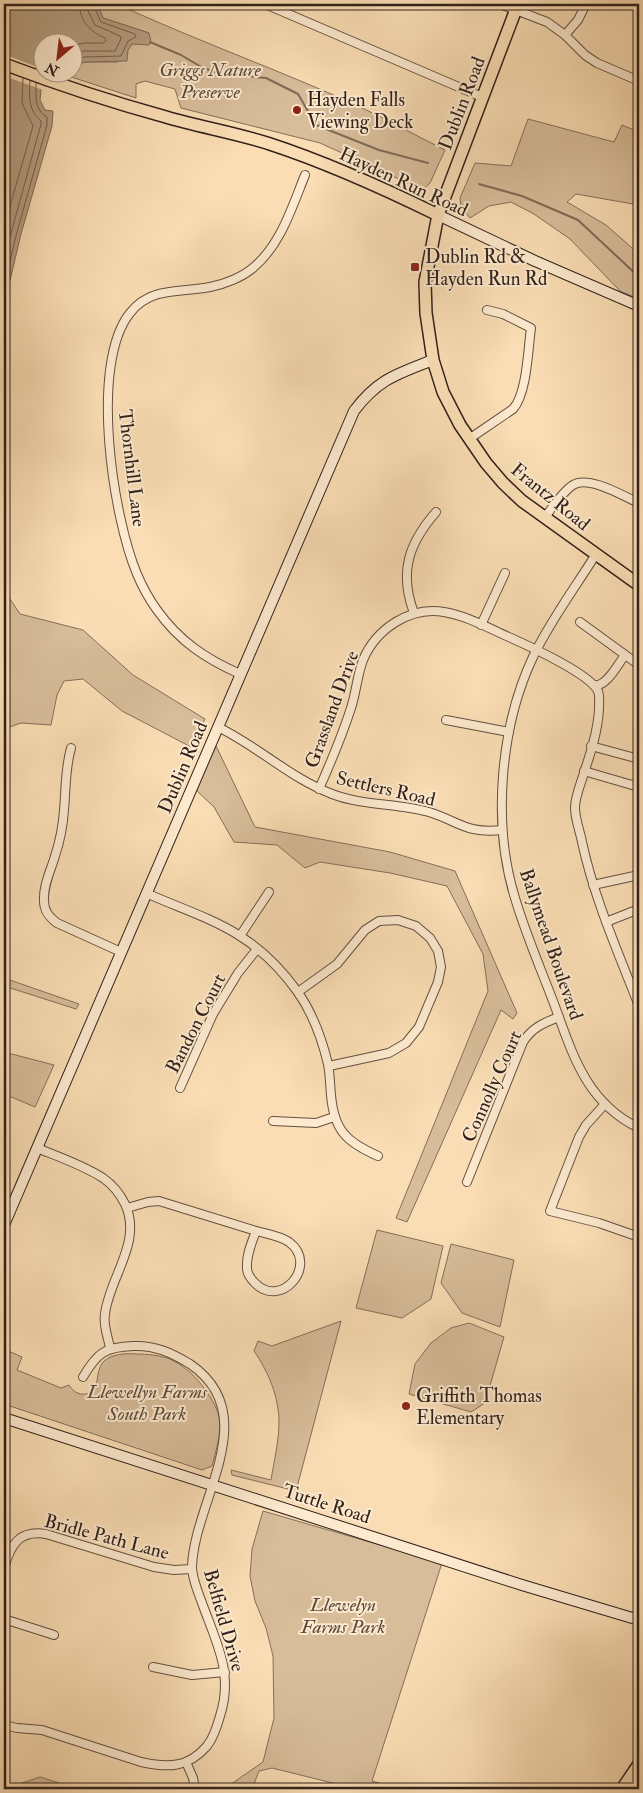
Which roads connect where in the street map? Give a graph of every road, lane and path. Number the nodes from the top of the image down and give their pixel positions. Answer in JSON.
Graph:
{"nodes":[{"id":1,"x":265,"y":4,"type":"edge"},
{"id":2,"x":500,"y":4,"type":"edge"},
{"id":3,"x":586,"y":4,"type":"edge"},
{"id":4,"x":517,"y":7,"type":"edge"},
{"id":5,"x":565,"y":34,"type":"junction"},
{"id":6,"x":4,"y":64,"type":"edge"},
{"id":7,"x":639,"y":81,"type":"edge"},
{"id":8,"x":482,"y":97,"type":"junction"},
{"id":9,"x":305,"y":176,"type":"dead end"},
{"id":10,"x":438,"y":215,"type":"junction"},
{"id":11,"x":639,"y":306,"type":"edge"},
{"id":12,"x":487,"y":310,"type":"dead end"},
{"id":13,"x":433,"y":360,"type":"junction"},
{"id":14,"x":469,"y":440,"type":"junction"},
{"id":15,"x":639,"y":503,"type":"edge"},
{"id":16,"x":436,"y":512,"type":"dead end"},
{"id":17,"x":545,"y":518,"type":"junction"},
{"id":18,"x":596,"y":554,"type":"junction"},
{"id":19,"x":505,"y":573,"type":"dead end"},
{"id":20,"x":639,"y":585,"type":"edge"},
{"id":21,"x":414,"y":613,"type":"junction"},
{"id":22,"x":580,"y":622,"type":"dead end"},
{"id":23,"x":481,"y":625,"type":"junction"},
{"id":24,"x":537,"y":650,"type":"junction"},
{"id":25,"x":625,"y":655,"type":"junction"},
{"id":26,"x":639,"y":665,"type":"edge"},
{"id":27,"x":240,"y":674,"type":"junction"},
{"id":28,"x":594,"y":686,"type":"junction"},
{"id":29,"x":446,"y":720,"type":"dead end"},
{"id":30,"x":218,"y":727,"type":"junction"},
{"id":31,"x":509,"y":732,"type":"junction"},
{"id":32,"x":591,"y":746,"type":"junction"},
{"id":33,"x":71,"y":748,"type":"dead end"},
{"id":34,"x":639,"y":759,"type":"edge"},
{"id":35,"x":584,"y":771,"type":"junction"},
{"id":36,"x":639,"y":782,"type":"edge"},
{"id":37,"x":319,"y":789,"type":"junction"},
{"id":38,"x":502,"y":830,"type":"junction"},
{"id":39,"x":639,"y":875,"type":"edge"},
{"id":40,"x":593,"y":884,"type":"junction"},
{"id":41,"x":269,"y":892,"type":"dead end"},
{"id":42,"x":146,"y":894,"type":"junction"},
{"id":43,"x":639,"y":909,"type":"edge"},
{"id":44,"x":606,"y":922,"type":"junction"},
{"id":45,"x":240,"y":936,"type":"junction"},
{"id":46,"x":257,"y":949,"type":"junction"},
{"id":47,"x":121,"y":952,"type":"junction"},
{"id":48,"x":298,"y":992,"type":"junction"},
{"id":49,"x":637,"y":992,"type":"edge"},
{"id":50,"x":639,"y":1006,"type":"edge"},
{"id":51,"x":559,"y":1017,"type":"junction"},
{"id":52,"x":406,"y":1043,"type":"junction"},
{"id":53,"x":412,"y":1050,"type":"dead end"},
{"id":54,"x":328,"y":1066,"type":"junction"},
{"id":55,"x":180,"y":1088,"type":"dead end"},
{"id":56,"x":605,"y":1104,"type":"junction"},
{"id":57,"x":334,"y":1117,"type":"junction"},
{"id":58,"x":273,"y":1121,"type":"dead end"},
{"id":59,"x":639,"y":1128,"type":"edge"},
{"id":60,"x":37,"y":1148,"type":"junction"},
{"id":61,"x":378,"y":1156,"type":"dead end"},
{"id":62,"x":466,"y":1182,"type":"dead end"},
{"id":63,"x":8,"y":1205,"type":"edge"},
{"id":64,"x":127,"y":1208,"type":"junction"},
{"id":65,"x":4,"y":1225,"type":"edge"},
{"id":66,"x":256,"y":1230,"type":"junction"},
{"id":67,"x":639,"y":1236,"type":"edge"},
{"id":68,"x":110,"y":1348,"type":"junction"},
{"id":69,"x":83,"y":1377,"type":"dead end"},
{"id":70,"x":4,"y":1418,"type":"edge"},
{"id":71,"x":212,"y":1484,"type":"junction"},
{"id":72,"x":4,"y":1568,"type":"edge"},
{"id":73,"x":192,"y":1569,"type":"junction"},
{"id":74,"x":4,"y":1619,"type":"edge"},
{"id":75,"x":639,"y":1620,"type":"edge"},
{"id":76,"x":54,"y":1635,"type":"dead end"},
{"id":77,"x":153,"y":1667,"type":"dead end"},
{"id":78,"x":224,"y":1672,"type":"junction"},
{"id":79,"x":4,"y":1724,"type":"edge"},
{"id":80,"x":186,"y":1762,"type":"junction"},
{"id":81,"x":639,"y":1764,"type":"edge"},
{"id":82,"x":195,"y":1789,"type":"edge"},
{"id":83,"x":622,"y":1789,"type":"edge"}],
"edges":[{"from":1,"to":8,"type":"street"},
{"from":2,"to":4,"type":"street"},
{"from":3,"to":5,"type":"street"},
{"from":4,"to":5,"type":"street"},
{"from":4,"to":8,"type":"main road","name":"Dublin Road"},
{"from":5,"to":7,"type":"street"},
{"from":6,"to":10,"type":"main road","name":"Hayden Run Road"},
{"from":8,"to":10,"type":"main road","name":"Dublin Road"},
{"from":9,"to":27,"type":"street","name":"Thornhill Lane"},
{"from":10,"to":11,"type":"main road","name":"Hayden Run Road"},
{"from":10,"to":13,"type":"main road","name":"Frantz Road"},
{"from":12,"to":14,"type":"street"},
{"from":13,"to":14,"type":"main road","name":"Frantz Road"},
{"from":13,"to":27,"type":"main road","name":"Dublin Road"},
{"from":14,"to":17,"type":"main road","name":"Frantz Road"},
{"from":15,"to":17,"type":"street"},
{"from":16,"to":21,"type":"street"},
{"from":17,"to":18,"type":"main road","name":"Frantz Road"},
{"from":18,"to":20,"type":"main road","name":"Frantz Road"},
{"from":18,"to":24,"type":"street","name":"Ballymead Boulevard"},
{"from":19,"to":23,"type":"street"},
{"from":21,"to":23,"type":"street","name":"Grassland Drive"},
{"from":21,"to":37,"type":"street","name":"Grassland Drive"},
{"from":22,"to":25,"type":"street"},
{"from":23,"to":24,"type":"street","name":"Grassland Drive"},
{"from":24,"to":28,"type":"street","name":"Grassland Drive"},
{"from":24,"to":31,"type":"street","name":"Ballymead Boulevard"},
{"from":25,"to":26,"type":"street"},
{"from":25,"to":28,"type":"street"},
{"from":27,"to":30,"type":"main road","name":"Dublin Road"},
{"from":28,"to":32,"type":"street"},
{"from":29,"to":31,"type":"street"},
{"from":30,"to":37,"type":"street","name":"Settlers Road"},
{"from":30,"to":42,"type":"main road","name":"Dublin Road"},
{"from":31,"to":38,"type":"street","name":"Ballymead Boulevard"},
{"from":32,"to":34,"type":"street"},
{"from":32,"to":35,"type":"street"},
{"from":33,"to":47,"type":"street"},
{"from":35,"to":36,"type":"street"},
{"from":35,"to":40,"type":"street"},
{"from":37,"to":38,"type":"street","name":"Settlers Road"},
{"from":38,"to":51,"type":"street","name":"Ballymead Boulevard"},
{"from":39,"to":40,"type":"street"},
{"from":40,"to":44,"type":"street"},
{"from":41,"to":45,"type":"street"},
{"from":42,"to":45,"type":"street"},
{"from":42,"to":47,"type":"main road","name":"Dublin Road"},
{"from":43,"to":44,"type":"street"},
{"from":44,"to":49,"type":"street"},
{"from":45,"to":46,"type":"street"},
{"from":46,"to":48,"type":"street"},
{"from":46,"to":55,"type":"street","name":"Bandon Court"},
{"from":47,"to":60,"type":"main road","name":"Dublin Road"},
{"from":48,"to":52,"type":"street"},
{"from":48,"to":54,"type":"street"},
{"from":49,"to":50,"type":"street"},
{"from":51,"to":56,"type":"street","name":"Ballymead Boulevard"},
{"from":51,"to":62,"type":"street","name":"Connolly Court"},
{"from":52,"to":53,"type":"street"},
{"from":52,"to":54,"type":"street"},
{"from":54,"to":57,"type":"street"},
{"from":56,"to":59,"type":"street","name":"Ballymead Boulevard"},
{"from":56,"to":67,"type":"street"},
{"from":57,"to":58,"type":"street"},
{"from":57,"to":61,"type":"street"},
{"from":60,"to":63,"type":"main road","name":"Dublin Road"},
{"from":60,"to":64,"type":"street"},
{"from":63,"to":65,"type":"main road","name":"Dublin Road"},
{"from":64,"to":66,"type":"street"},
{"from":64,"to":68,"type":"street"},
{"from":66,"to":66,"type":"street"},
{"from":68,"to":69,"type":"street"},
{"from":68,"to":71,"type":"street","name":"Belfield Drive"},
{"from":70,"to":71,"type":"main road","name":"Tuttle Road"},
{"from":71,"to":73,"type":"street","name":"Belfield Drive"},
{"from":71,"to":75,"type":"main road","name":"Tuttle Road"},
{"from":72,"to":73,"type":"street","name":"Bridle Path Lane"},
{"from":73,"to":78,"type":"street","name":"Belfield Drive"},
{"from":74,"to":76,"type":"street"},
{"from":77,"to":78,"type":"street"},
{"from":78,"to":80,"type":"street","name":"Belfield Drive"},
{"from":79,"to":80,"type":"street","name":"Belfield Drive"},
{"from":80,"to":82,"type":"street"},
{"from":81,"to":83,"type":"main road"}]}
